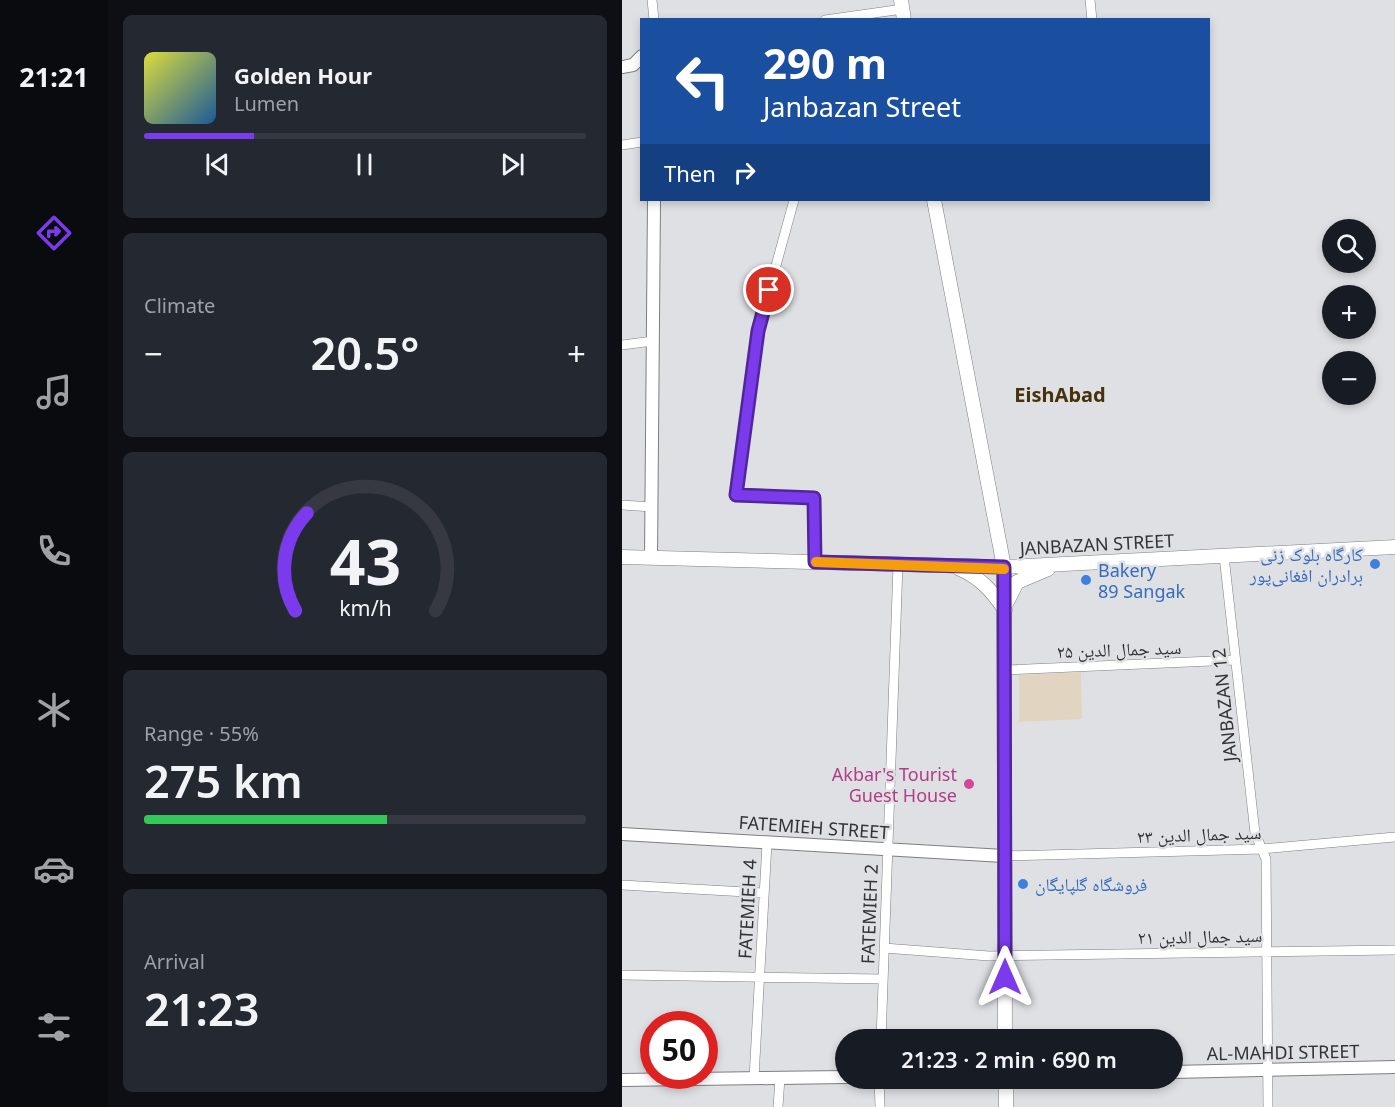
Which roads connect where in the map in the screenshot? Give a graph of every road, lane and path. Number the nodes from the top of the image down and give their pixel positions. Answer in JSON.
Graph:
{"nodes":[{"id":1,"x":652,"y":0,"type":"edge"},
{"id":2,"x":1090,"y":0,"type":"edge"},
{"id":3,"x":903,"y":10,"type":"edge"},
{"id":4,"x":654,"y":18,"type":"edge"},
{"id":5,"x":842,"y":18,"type":"edge"},
{"id":6,"x":1092,"y":18,"type":"edge"},
{"id":7,"x":640,"y":58,"type":"edge"},
{"id":8,"x":622,"y":68,"type":"edge"},
{"id":9,"x":640,"y":142,"type":"edge"},
{"id":10,"x":622,"y":145,"type":"edge"},
{"id":11,"x":654,"y":201,"type":"edge"},
{"id":12,"x":794,"y":201,"type":"edge"},
{"id":13,"x":934,"y":201,"type":"edge"},
{"id":14,"x":653,"y":341,"type":"junction"},
{"id":15,"x":622,"y":345,"type":"edge"},
{"id":16,"x":622,"y":505,"type":"edge"},
{"id":17,"x":652,"y":507,"type":"junction"},
{"id":18,"x":1394,"y":547,"type":"edge"},
{"id":19,"x":1224,"y":556,"type":"junction"},
{"id":20,"x":622,"y":557,"type":"edge"},
{"id":21,"x":651,"y":558,"type":"junction"},
{"id":22,"x":815,"y":562,"type":"junction"},
{"id":23,"x":898,"y":565,"type":"junction"},
{"id":24,"x":1056,"y":565,"type":"junction"},
{"id":25,"x":955,"y":566,"type":"junction"},
{"id":26,"x":1004,"y":567,"type":"junction"},
{"id":27,"x":1005,"y":610,"type":"junction"},
{"id":28,"x":1236,"y":660,"type":"junction"},
{"id":29,"x":1004,"y":670,"type":"junction"},
{"id":30,"x":622,"y":834,"type":"edge"},
{"id":31,"x":1394,"y":837,"type":"edge"},
{"id":32,"x":767,"y":843,"type":"junction"},
{"id":33,"x":1262,"y":849,"type":"junction"},
{"id":34,"x":889,"y":850,"type":"junction"},
{"id":35,"x":1004,"y":856,"type":"junction"},
{"id":36,"x":622,"y":885,"type":"edge"},
{"id":37,"x":764,"y":893,"type":"junction"},
{"id":38,"x":884,"y":948,"type":"junction"},
{"id":39,"x":1394,"y":950,"type":"edge"},
{"id":40,"x":1269,"y":952,"type":"junction"},
{"id":41,"x":1005,"y":956,"type":"junction"},
{"id":42,"x":622,"y":975,"type":"edge"},
{"id":43,"x":760,"y":977,"type":"junction"},
{"id":44,"x":883,"y":979,"type":"junction"},
{"id":45,"x":881,"y":1029,"type":"edge"},
{"id":46,"x":1005,"y":1029,"type":"edge"},
{"id":47,"x":1394,"y":1067,"type":"edge"},
{"id":48,"x":1268,"y":1070,"type":"junction"},
{"id":49,"x":1183,"y":1072,"type":"edge"},
{"id":50,"x":835,"y":1077,"type":"edge"},
{"id":51,"x":754,"y":1078,"type":"junction"},
{"id":52,"x":780,"y":1078,"type":"junction"},
{"id":53,"x":622,"y":1080,"type":"edge"},
{"id":54,"x":879,"y":1089,"type":"edge"},
{"id":55,"x":1006,"y":1089,"type":"edge"},
{"id":56,"x":778,"y":1107,"type":"edge"},
{"id":57,"x":880,"y":1107,"type":"edge"},
{"id":58,"x":1006,"y":1107,"type":"edge"},
{"id":59,"x":1268,"y":1107,"type":"edge"}],
"edges":[{"from":1,"to":4,"type":"street"},
{"from":2,"to":6,"type":"street"},
{"from":3,"to":5,"type":"street"},
{"from":7,"to":8,"type":"street"},
{"from":9,"to":10,"type":"street"},
{"from":11,"to":14,"type":"street"},
{"from":12,"to":22,"type":"street"},
{"from":13,"to":26,"type":"main road"},
{"from":14,"to":15,"type":"street"},
{"from":14,"to":17,"type":"street"},
{"from":16,"to":17,"type":"street"},
{"from":17,"to":21,"type":"street"},
{"from":18,"to":19,"type":"main road","name":"JANBAZAN STREET"},
{"from":19,"to":24,"type":"main road","name":"JANBAZAN STREET"},
{"from":19,"to":28,"type":"street","name":"JANBAZAN 12"},
{"from":20,"to":21,"type":"main road","name":"JANBAZAN STREET"},
{"from":21,"to":22,"type":"main road","name":"JANBAZAN STREET"},
{"from":22,"to":23,"type":"main road","name":"JANBAZAN STREET"},
{"from":23,"to":25,"type":"main road","name":"JANBAZAN STREET"},
{"from":23,"to":34,"type":"street","name":"FATEMIEH 2"},
{"from":24,"to":26,"type":"main road","name":"JANBAZAN STREET"},
{"from":24,"to":27,"type":"main road"},
{"from":25,"to":26,"type":"main road","name":"JANBAZAN STREET"},
{"from":25,"to":27,"type":"main road"},
{"from":26,"to":27,"type":"main road"},
{"from":27,"to":29,"type":"main road"},
{"from":28,"to":29,"type":"street","name":"سید جمال الدین ۲۵"},
{"from":28,"to":33,"type":"street","name":"JANBAZAN 12"},
{"from":29,"to":35,"type":"main road"},
{"from":30,"to":32,"type":"street","name":"FATEMIEH STREET"},
{"from":31,"to":33,"type":"street","name":"سید جمال الدین ۲۳"},
{"from":32,"to":34,"type":"street","name":"FATEMIEH STREET"},
{"from":32,"to":37,"type":"street","name":"FATEMIEH 4"},
{"from":33,"to":35,"type":"street","name":"سید جمال الدین ۲۳"},
{"from":33,"to":40,"type":"street","name":"JANBAZAN 12"},
{"from":34,"to":35,"type":"street","name":"FATEMIEH STREET"},
{"from":34,"to":38,"type":"street","name":"FATEMIEH 2"},
{"from":35,"to":41,"type":"main road"},
{"from":36,"to":37,"type":"street"},
{"from":37,"to":43,"type":"street","name":"FATEMIEH 4"},
{"from":38,"to":41,"type":"street","name":"سید جمال الدین ۲۱"},
{"from":38,"to":44,"type":"street","name":"FATEMIEH 2"},
{"from":39,"to":40,"type":"street","name":"سید جمال الدین ۲۱"},
{"from":40,"to":41,"type":"street","name":"سید جمال الدین ۲۱"},
{"from":40,"to":48,"type":"street","name":"JANBAZAN 12"},
{"from":41,"to":46,"type":"main road"},
{"from":42,"to":43,"type":"street"},
{"from":43,"to":44,"type":"street"},
{"from":43,"to":51,"type":"street","name":"FATEMIEH 4"},
{"from":44,"to":45,"type":"street","name":"FATEMIEH 2"},
{"from":47,"to":48,"type":"street","name":"AL-MAHDI STREET"},
{"from":48,"to":49,"type":"street","name":"AL-MAHDI STREET"},
{"from":48,"to":59,"type":"street","name":"JANBAZAN 12"},
{"from":50,"to":52,"type":"street"},
{"from":51,"to":52,"type":"street"},
{"from":51,"to":53,"type":"street"},
{"from":52,"to":56,"type":"street"},
{"from":54,"to":57,"type":"street"},
{"from":55,"to":58,"type":"main road"}]}
